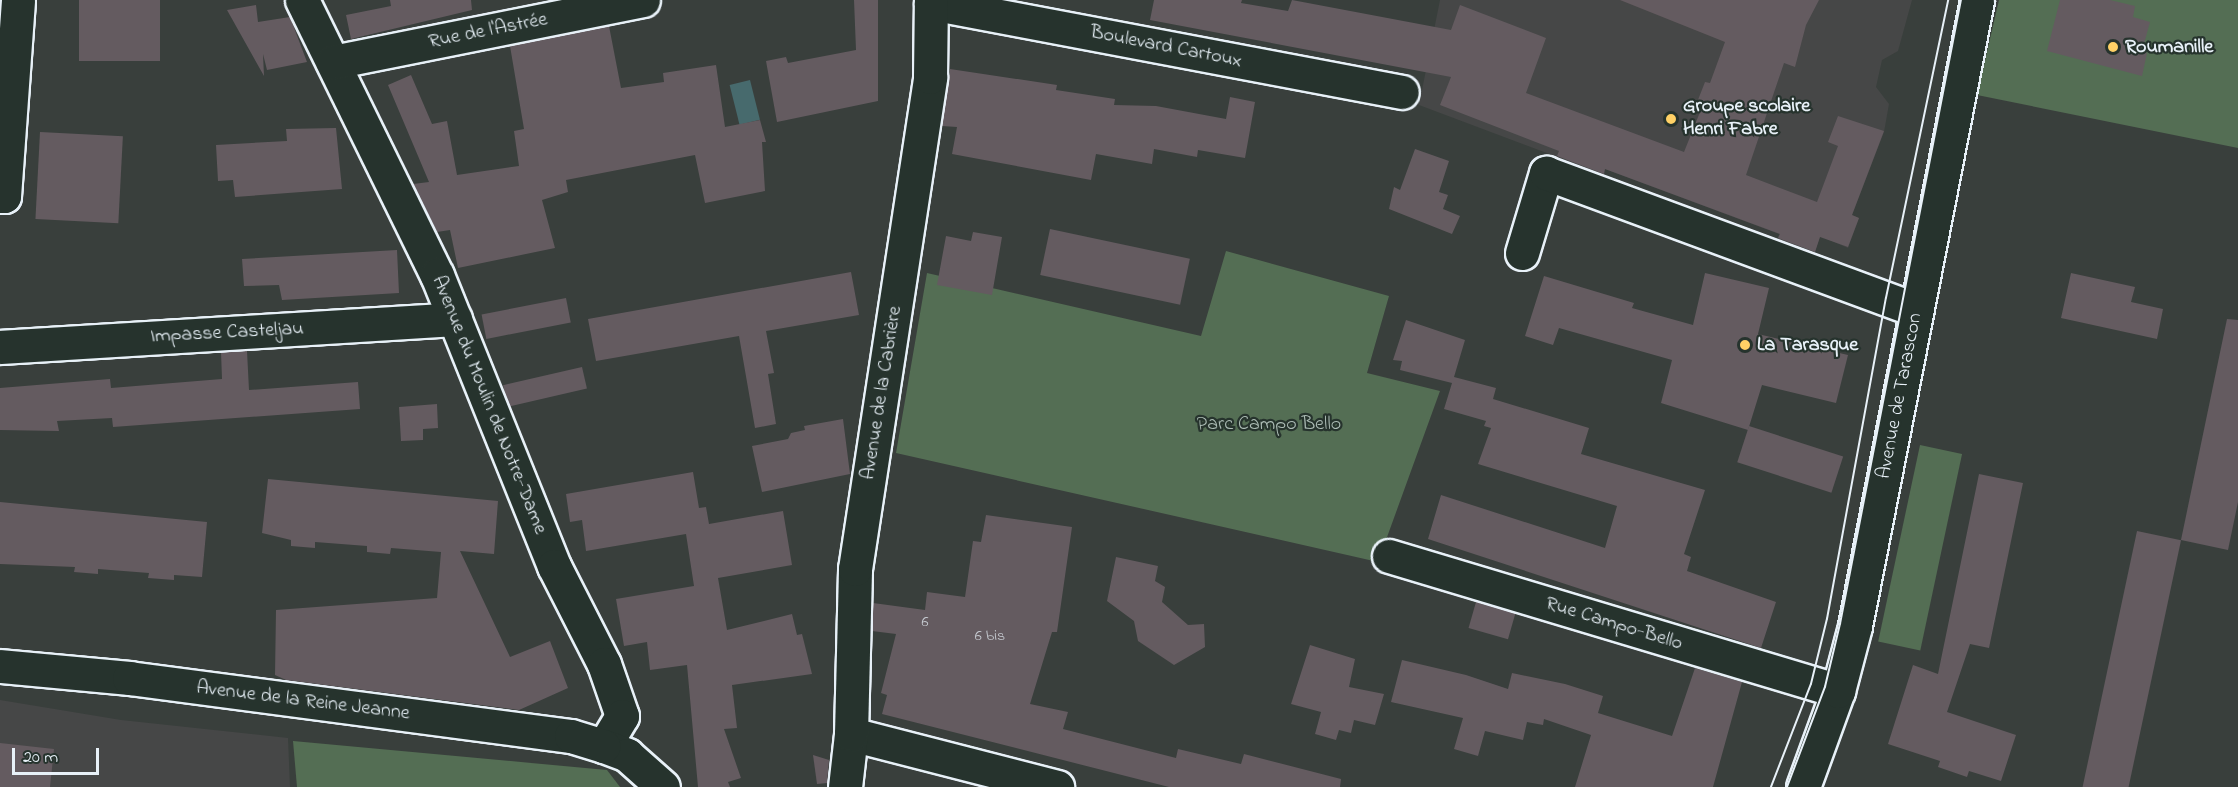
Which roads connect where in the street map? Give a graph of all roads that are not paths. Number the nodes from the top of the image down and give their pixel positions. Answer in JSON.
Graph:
{"nodes":[{"id":1,"x":18,"y":0,"type":"edge"},
{"id":2,"x":302,"y":0,"type":"edge"},
{"id":3,"x":643,"y":0,"type":"edge"},
{"id":4,"x":1977,"y":0,"type":"edge"},
{"id":5,"x":931,"y":2,"type":"edge"},
{"id":6,"x":333,"y":62,"type":"junction"},
{"id":7,"x":1402,"y":92,"type":"dead end"},
{"id":8,"x":0,"y":196,"type":"edge"},
{"id":9,"x":1522,"y":253,"type":"dead end"},
{"id":10,"x":1917,"y":310,"type":"junction"},
{"id":11,"x":455,"y":319,"type":"junction"},
{"id":12,"x":0,"y":347,"type":"edge"},
{"id":13,"x":1389,"y":556,"type":"dead end"},
{"id":14,"x":0,"y":666,"type":"edge"},
{"id":15,"x":1838,"y":691,"type":"junction"},
{"id":16,"x":850,"y":734,"type":"junction"},
{"id":17,"x":604,"y":746,"type":"junction"},
{"id":18,"x":663,"y":787,"type":"edge"},
{"id":19,"x":844,"y":787,"type":"edge"},
{"id":20,"x":1057,"y":787,"type":"edge"},
{"id":21,"x":1803,"y":787,"type":"edge"}],
"edges":[{"from":1,"to":8,"type":"street"},
{"from":2,"to":6,"type":"street","name":"Avenue du Moulin de Notre-Dame"},
{"from":3,"to":6,"type":"street","name":"Rue de l'Astrée"},
{"from":4,"to":10,"type":"street","name":"Avenue de Tarascon"},
{"from":5,"to":7,"type":"street","name":"Boulevard Cartoux"},
{"from":5,"to":16,"type":"street","name":"Avenue de la Cabrière"},
{"from":6,"to":11,"type":"street","name":"Avenue du Moulin de Notre-Dame"},
{"from":9,"to":10,"type":"street"},
{"from":10,"to":15,"type":"street","name":"Avenue de Tarascon"},
{"from":11,"to":12,"type":"street","name":"Impasse Casteljau"},
{"from":11,"to":17,"type":"street","name":"Avenue du Moulin de Notre-Dame"},
{"from":13,"to":15,"type":"street","name":"Rue Campo-Bello"},
{"from":14,"to":17,"type":"street","name":"Avenue de la Reine Jeanne"},
{"from":15,"to":21,"type":"street","name":"Avenue de Tarascon"},
{"from":16,"to":19,"type":"street","name":"Avenue de la Cabrière"},
{"from":16,"to":20,"type":"street"},
{"from":17,"to":18,"type":"street"}]}
